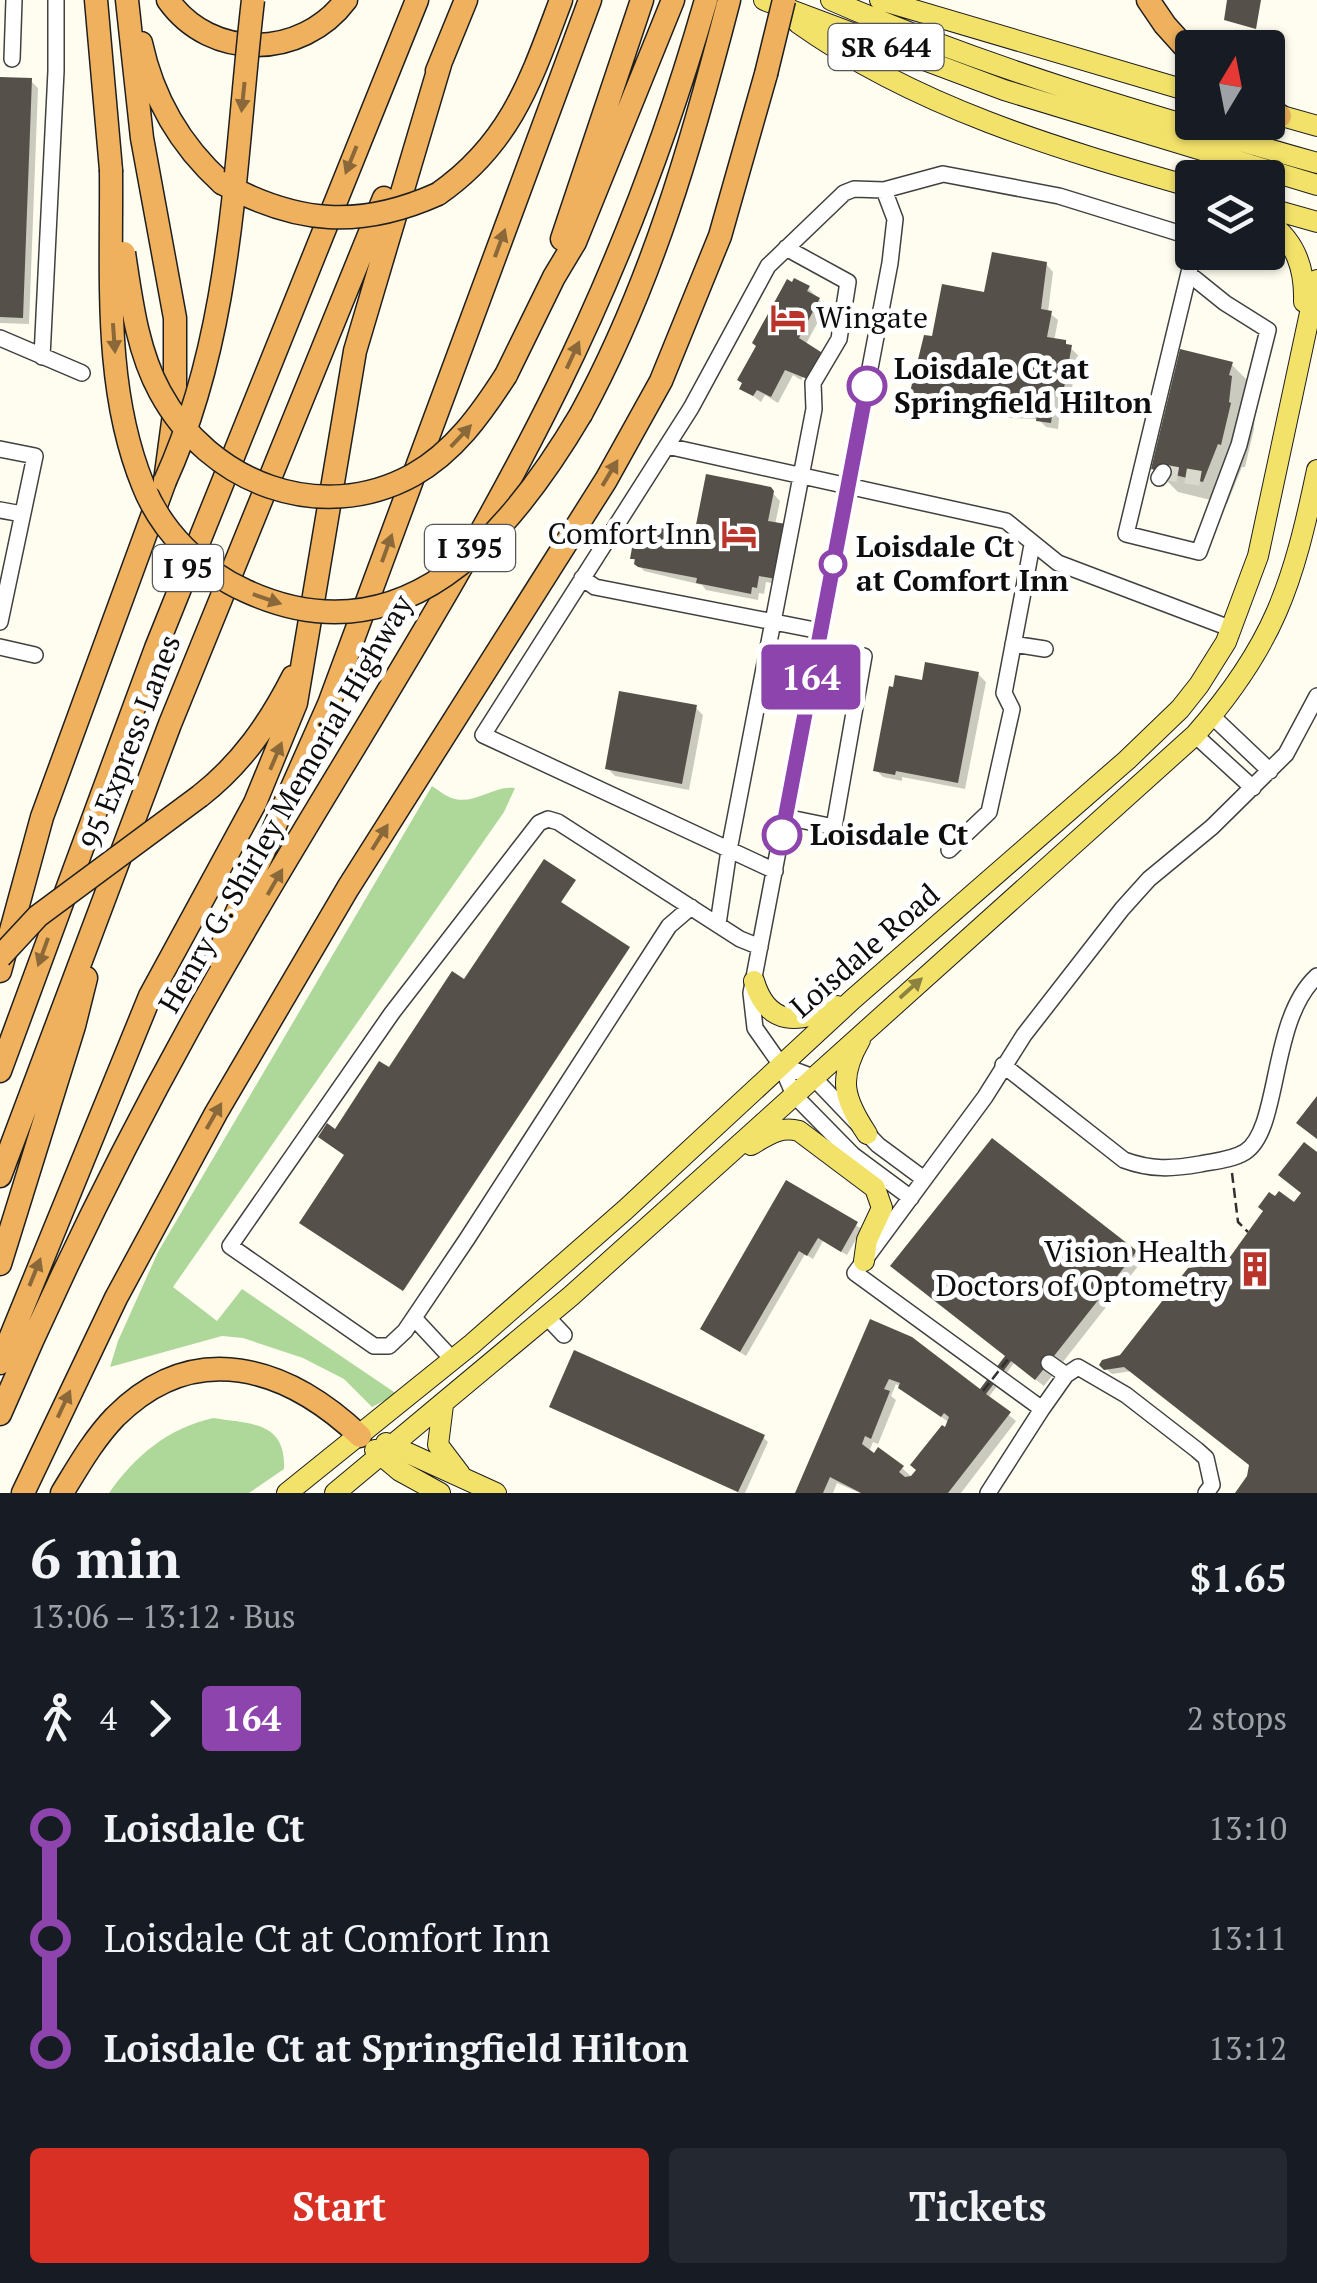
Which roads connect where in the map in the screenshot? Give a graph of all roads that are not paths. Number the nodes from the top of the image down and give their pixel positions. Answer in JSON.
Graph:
{"nodes":[{"id":1,"x":14,"y":0,"type":"edge"},
{"id":2,"x":56,"y":0,"type":"edge"},
{"id":3,"x":96,"y":0,"type":"edge"},
{"id":4,"x":130,"y":0,"type":"edge"},
{"id":5,"x":168,"y":0,"type":"edge"},
{"id":6,"x":253,"y":0,"type":"edge"},
{"id":7,"x":346,"y":0,"type":"edge"},
{"id":8,"x":417,"y":0,"type":"edge"},
{"id":9,"x":466,"y":0,"type":"edge"},
{"id":10,"x":561,"y":0,"type":"edge"},
{"id":11,"x":673,"y":0,"type":"edge"},
{"id":12,"x":706,"y":0,"type":"edge"},
{"id":13,"x":729,"y":0,"type":"edge"},
{"id":14,"x":772,"y":0,"type":"edge"},
{"id":15,"x":831,"y":0,"type":"edge"},
{"id":16,"x":880,"y":0,"type":"edge"},
{"id":17,"x":1148,"y":0,"type":"edge"},
{"id":18,"x":588,"y":3,"type":"edge"},
{"id":19,"x":638,"y":11,"type":"edge"},
{"id":20,"x":1175,"y":34,"type":"edge"},
{"id":21,"x":705,"y":48,"type":"junction"},
{"id":22,"x":12,"y":59,"type":"dead end"},
{"id":23,"x":441,"y":61,"type":"junction"},
{"id":24,"x":1175,"y":87,"type":"edge"},
{"id":25,"x":1285,"y":116,"type":"edge"},
{"id":26,"x":1317,"y":126,"type":"edge"},
{"id":27,"x":1317,"y":163,"type":"edge"},
{"id":28,"x":1292,"y":167,"type":"junction"},
{"id":29,"x":111,"y":170,"type":"junction"},
{"id":30,"x":1175,"y":182,"type":"edge"},
{"id":31,"x":1317,"y":185,"type":"edge"},
{"id":32,"x":884,"y":190,"type":"junction"},
{"id":33,"x":1285,"y":213,"type":"edge"},
{"id":34,"x":1317,"y":222,"type":"edge"},
{"id":35,"x":1175,"y":232,"type":"edge"},
{"id":36,"x":1285,"y":238,"type":"edge"},
{"id":37,"x":786,"y":248,"type":"junction"},
{"id":38,"x":1191,"y":270,"type":"edge"},
{"id":39,"x":1190,"y":274,"type":"junction"},
{"id":40,"x":554,"y":276,"type":"junction"},
{"id":41,"x":1317,"y":280,"type":"edge"},
{"id":42,"x":0,"y":338,"type":"edge"},
{"id":43,"x":1300,"y":354,"type":"junction"},
{"id":44,"x":42,"y":357,"type":"junction"},
{"id":45,"x":82,"y":373,"type":"dead end"},
{"id":46,"x":667,"y":446,"type":"junction"},
{"id":47,"x":0,"y":449,"type":"edge"},
{"id":48,"x":1317,"y":470,"type":"edge"},
{"id":49,"x":801,"y":477,"type":"junction"},
{"id":50,"x":1204,"y":479,"type":"tunnel mouth"},
{"id":51,"x":165,"y":481,"type":"junction"},
{"id":52,"x":1224,"y":484,"type":"junction"},
{"id":53,"x":847,"y":487,"type":"junction"},
{"id":54,"x":0,"y":510,"type":"edge"},
{"id":55,"x":22,"y":514,"type":"junction"},
{"id":56,"x":1032,"y":545,"type":"junction"},
{"id":57,"x":582,"y":578,"type":"junction"},
{"id":58,"x":0,"y":622,"type":"edge"},
{"id":59,"x":773,"y":622,"type":"junction"},
{"id":60,"x":1232,"y":629,"type":"junction"},
{"id":61,"x":309,"y":637,"type":"junction"},
{"id":62,"x":818,"y":639,"type":"junction"},
{"id":63,"x":1013,"y":644,"type":"junction"},
{"id":64,"x":0,"y":648,"type":"edge"},
{"id":65,"x":1045,"y":650,"type":"dead end"},
{"id":66,"x":35,"y":655,"type":"dead end"},
{"id":67,"x":1317,"y":696,"type":"edge"},
{"id":68,"x":1212,"y":716,"type":"junction"},
{"id":69,"x":1195,"y":735,"type":"junction"},
{"id":70,"x":1270,"y":771,"type":"junction"},
{"id":71,"x":1253,"y":788,"type":"junction"},
{"id":72,"x":785,"y":817,"type":"junction"},
{"id":73,"x":729,"y":850,"type":"junction"},
{"id":74,"x":949,"y":850,"type":"dead end"},
{"id":75,"x":775,"y":871,"type":"junction"},
{"id":76,"x":110,"y":877,"type":"junction"},
{"id":77,"x":691,"y":907,"type":"junction"},
{"id":78,"x":718,"y":924,"type":"junction"},
{"id":79,"x":760,"y":947,"type":"junction"},
{"id":80,"x":0,"y":957,"type":"edge"},
{"id":81,"x":0,"y":971,"type":"edge"},
{"id":82,"x":1317,"y":976,"type":"edge"},
{"id":83,"x":754,"y":981,"type":"junction"},
{"id":84,"x":853,"y":999,"type":"junction"},
{"id":85,"x":872,"y":1022,"type":"junction"},
{"id":86,"x":190,"y":1026,"type":"junction"},
{"id":87,"x":781,"y":1065,"type":"junction"},
{"id":88,"x":1003,"y":1065,"type":"junction"},
{"id":89,"x":0,"y":1071,"type":"edge"},
{"id":90,"x":813,"y":1077,"type":"junction"},
{"id":91,"x":794,"y":1095,"type":"junction"},
{"id":92,"x":867,"y":1134,"type":"junction"},
{"id":93,"x":0,"y":1176,"type":"edge"},
{"id":94,"x":704,"y":1176,"type":"junction"},
{"id":95,"x":924,"y":1179,"type":"junction"},
{"id":96,"x":911,"y":1198,"type":"junction"},
{"id":97,"x":864,"y":1261,"type":"junction"},
{"id":98,"x":0,"y":1264,"type":"edge"},
{"id":99,"x":547,"y":1316,"type":"junction"},
{"id":100,"x":414,"y":1318,"type":"junction"},
{"id":101,"x":564,"y":1335,"type":"dead end"},
{"id":102,"x":453,"y":1360,"type":"junction"},
{"id":103,"x":1049,"y":1362,"type":"dead end"},
{"id":104,"x":0,"y":1363,"type":"edge"},
{"id":105,"x":1066,"y":1375,"type":"junction"},
{"id":106,"x":443,"y":1405,"type":"junction"},
{"id":107,"x":1042,"y":1409,"type":"junction"},
{"id":108,"x":0,"y":1414,"type":"edge"},
{"id":109,"x":360,"y":1436,"type":"junction"},
{"id":110,"x":388,"y":1451,"type":"junction"},
{"id":111,"x":464,"y":1479,"type":"junction"},
{"id":112,"x":23,"y":1493,"type":"edge"},
{"id":113,"x":62,"y":1493,"type":"edge"},
{"id":114,"x":287,"y":1493,"type":"edge"},
{"id":115,"x":335,"y":1493,"type":"edge"},
{"id":116,"x":440,"y":1493,"type":"edge"},
{"id":117,"x":496,"y":1493,"type":"edge"},
{"id":118,"x":988,"y":1493,"type":"edge"},
{"id":119,"x":1206,"y":1493,"type":"edge"}],
"edges":[{"from":1,"to":22,"type":"street"},
{"from":2,"to":44,"type":"street"},
{"from":3,"to":29,"type":"highway"},
{"from":4,"to":10,"type":"highway","bridge":true},
{"from":4,"to":51,"type":"highway","bridge":true},
{"from":5,"to":7,"type":"highway"},
{"from":6,"to":51,"type":"highway","one_way":true,"bridge":true},
{"from":8,"to":89,"type":"highway","number":"I 95","one_way":true},
{"from":9,"to":23,"type":"highway","name":"95 Express Lanes"},
{"from":11,"to":40,"type":"highway"},
{"from":12,"to":21,"type":"highway","name":"Henry G. Shirley Memorial Highway","number":"I 395"},
{"from":13,"to":21,"type":"highway"},
{"from":14,"to":28,"type":"main road","number":"SR 644"},
{"from":14,"to":30,"type":"main road"},
{"from":112,"to":14,"type":"highway","one_way":true,"bridge":true},
{"from":15,"to":28,"type":"main road","number":"SR 644"},
{"from":16,"to":24,"type":"main road"},
{"from":17,"to":20,"type":"highway"},
{"from":86,"to":18,"type":"highway","one_way":true},
{"from":19,"to":40,"type":"highway"},
{"from":29,"to":21,"type":"highway","one_way":true,"bridge":true},
{"from":86,"to":21,"type":"highway","name":"Henry G. Shirley Memorial Highway","number":"I 395","one_way":true},
{"from":23,"to":61,"type":"highway"},
{"from":23,"to":76,"type":"highway","name":"95 Express Lanes"},
{"from":25,"to":26,"type":"main road"},
{"from":27,"to":28,"type":"main road","number":"SR 644"},
{"from":28,"to":31,"type":"main road","number":"SR 644"},
{"from":29,"to":40,"type":"highway","one_way":true,"bridge":true},
{"from":32,"to":35,"type":"street"},
{"from":32,"to":37,"type":"street"},
{"from":32,"to":53,"type":"street"},
{"from":33,"to":34,"type":"main road"},
{"from":36,"to":43,"type":"main road"},
{"from":37,"to":46,"type":"street"},
{"from":37,"to":49,"type":"street"},
{"from":38,"to":39,"type":"street"},
{"from":39,"to":52,"type":"street"},
{"from":39,"to":52,"type":"street"},
{"from":41,"to":43,"type":"main road","name":"Loisdale Road"},
{"from":42,"to":44,"type":"street"},
{"from":43,"to":60,"type":"main road","name":"Loisdale Road"},
{"from":44,"to":45,"type":"street"},
{"from":46,"to":49,"type":"street"},
{"from":46,"to":57,"type":"street"},
{"from":47,"to":55,"type":"street"},
{"from":48,"to":68,"type":"main road","name":"Loisdale Road"},
{"from":49,"to":53,"type":"street"},
{"from":49,"to":59,"type":"street"},
{"from":50,"to":52,"type":"street"},
{"from":51,"to":81,"type":"highway"},
{"from":53,"to":56,"type":"street"},
{"from":53,"to":62,"type":"street"},
{"from":54,"to":55,"type":"street"},
{"from":55,"to":58,"type":"street"},
{"from":56,"to":60,"type":"street"},
{"from":56,"to":63,"type":"street"},
{"from":57,"to":59,"type":"street"},
{"from":57,"to":73,"type":"street"},
{"from":59,"to":62,"type":"street"},
{"from":59,"to":73,"type":"street"},
{"from":60,"to":84,"type":"main road","name":"Loisdale Road"},
{"from":61,"to":80,"type":"highway","bridge":true},
{"from":104,"to":61,"type":"highway","one_way":true},
{"from":62,"to":72,"type":"street"},
{"from":62,"to":72,"type":"street"},
{"from":63,"to":65,"type":"street"},
{"from":63,"to":74,"type":"street"},
{"from":64,"to":66,"type":"street"},
{"from":67,"to":70,"type":"street"},
{"from":68,"to":69,"type":"main road","name":"Loisdale Road"},
{"from":68,"to":70,"type":"street"},
{"from":69,"to":71,"type":"street"},
{"from":85,"to":69,"type":"main road","name":"Loisdale Road","one_way":true},
{"from":70,"to":71,"type":"street"},
{"from":71,"to":88,"type":"street"},
{"from":72,"to":75,"type":"street"},
{"from":73,"to":75,"type":"street"},
{"from":73,"to":78,"type":"street"},
{"from":75,"to":79,"type":"street"},
{"from":76,"to":93,"type":"highway","name":"95 Express Lanes"},
{"from":76,"to":98,"type":"highway"},
{"from":77,"to":78,"type":"street"},
{"from":77,"to":100,"type":"street"},
{"from":77,"to":100,"type":"street"},
{"from":78,"to":79,"type":"street"},
{"from":79,"to":83,"type":"street"},
{"from":82,"to":88,"type":"street"},
{"from":83,"to":84,"type":"main road"},
{"from":83,"to":87,"type":"street"},
{"from":84,"to":87,"type":"main road","name":"Loisdale Road"},
{"from":85,"to":90,"type":"main road","name":"Loisdale Road"},
{"from":85,"to":92,"type":"main road"},
{"from":86,"to":108,"type":"highway","name":"Henry G. Shirley Memorial Highway"},
{"from":87,"to":90,"type":"street"},
{"from":87,"to":91,"type":"street"},
{"from":87,"to":102,"type":"main road","name":"Loisdale Road"},
{"from":88,"to":95,"type":"street"},
{"from":90,"to":91,"type":"main road","name":"Loisdale Road"},
{"from":90,"to":92,"type":"street"},
{"from":91,"to":94,"type":"main road","name":"Loisdale Road"},
{"from":91,"to":96,"type":"street"},
{"from":92,"to":95,"type":"street"},
{"from":94,"to":97,"type":"main road"},
{"from":94,"to":99,"type":"main road","name":"Loisdale Road"},
{"from":95,"to":96,"type":"street"},
{"from":96,"to":97,"type":"street"},
{"from":97,"to":107,"type":"street"},
{"from":99,"to":101,"type":"street"},
{"from":99,"to":106,"type":"main road","name":"Loisdale Road"},
{"from":100,"to":102,"type":"street"},
{"from":102,"to":109,"type":"main road","name":"Loisdale Road"},
{"from":103,"to":105,"type":"street"},
{"from":105,"to":107,"type":"street"},
{"from":105,"to":119,"type":"street"},
{"from":106,"to":110,"type":"main road","name":"Loisdale Road"},
{"from":106,"to":111,"type":"main road"},
{"from":107,"to":118,"type":"street"},
{"from":109,"to":110,"type":"main road"},
{"from":109,"to":113,"type":"highway"},
{"from":109,"to":114,"type":"main road","name":"Loisdale Road"},
{"from":110,"to":111,"type":"main road"},
{"from":110,"to":115,"type":"main road","name":"Loisdale Road"},
{"from":110,"to":116,"type":"main road"},
{"from":111,"to":117,"type":"main road"}]}
